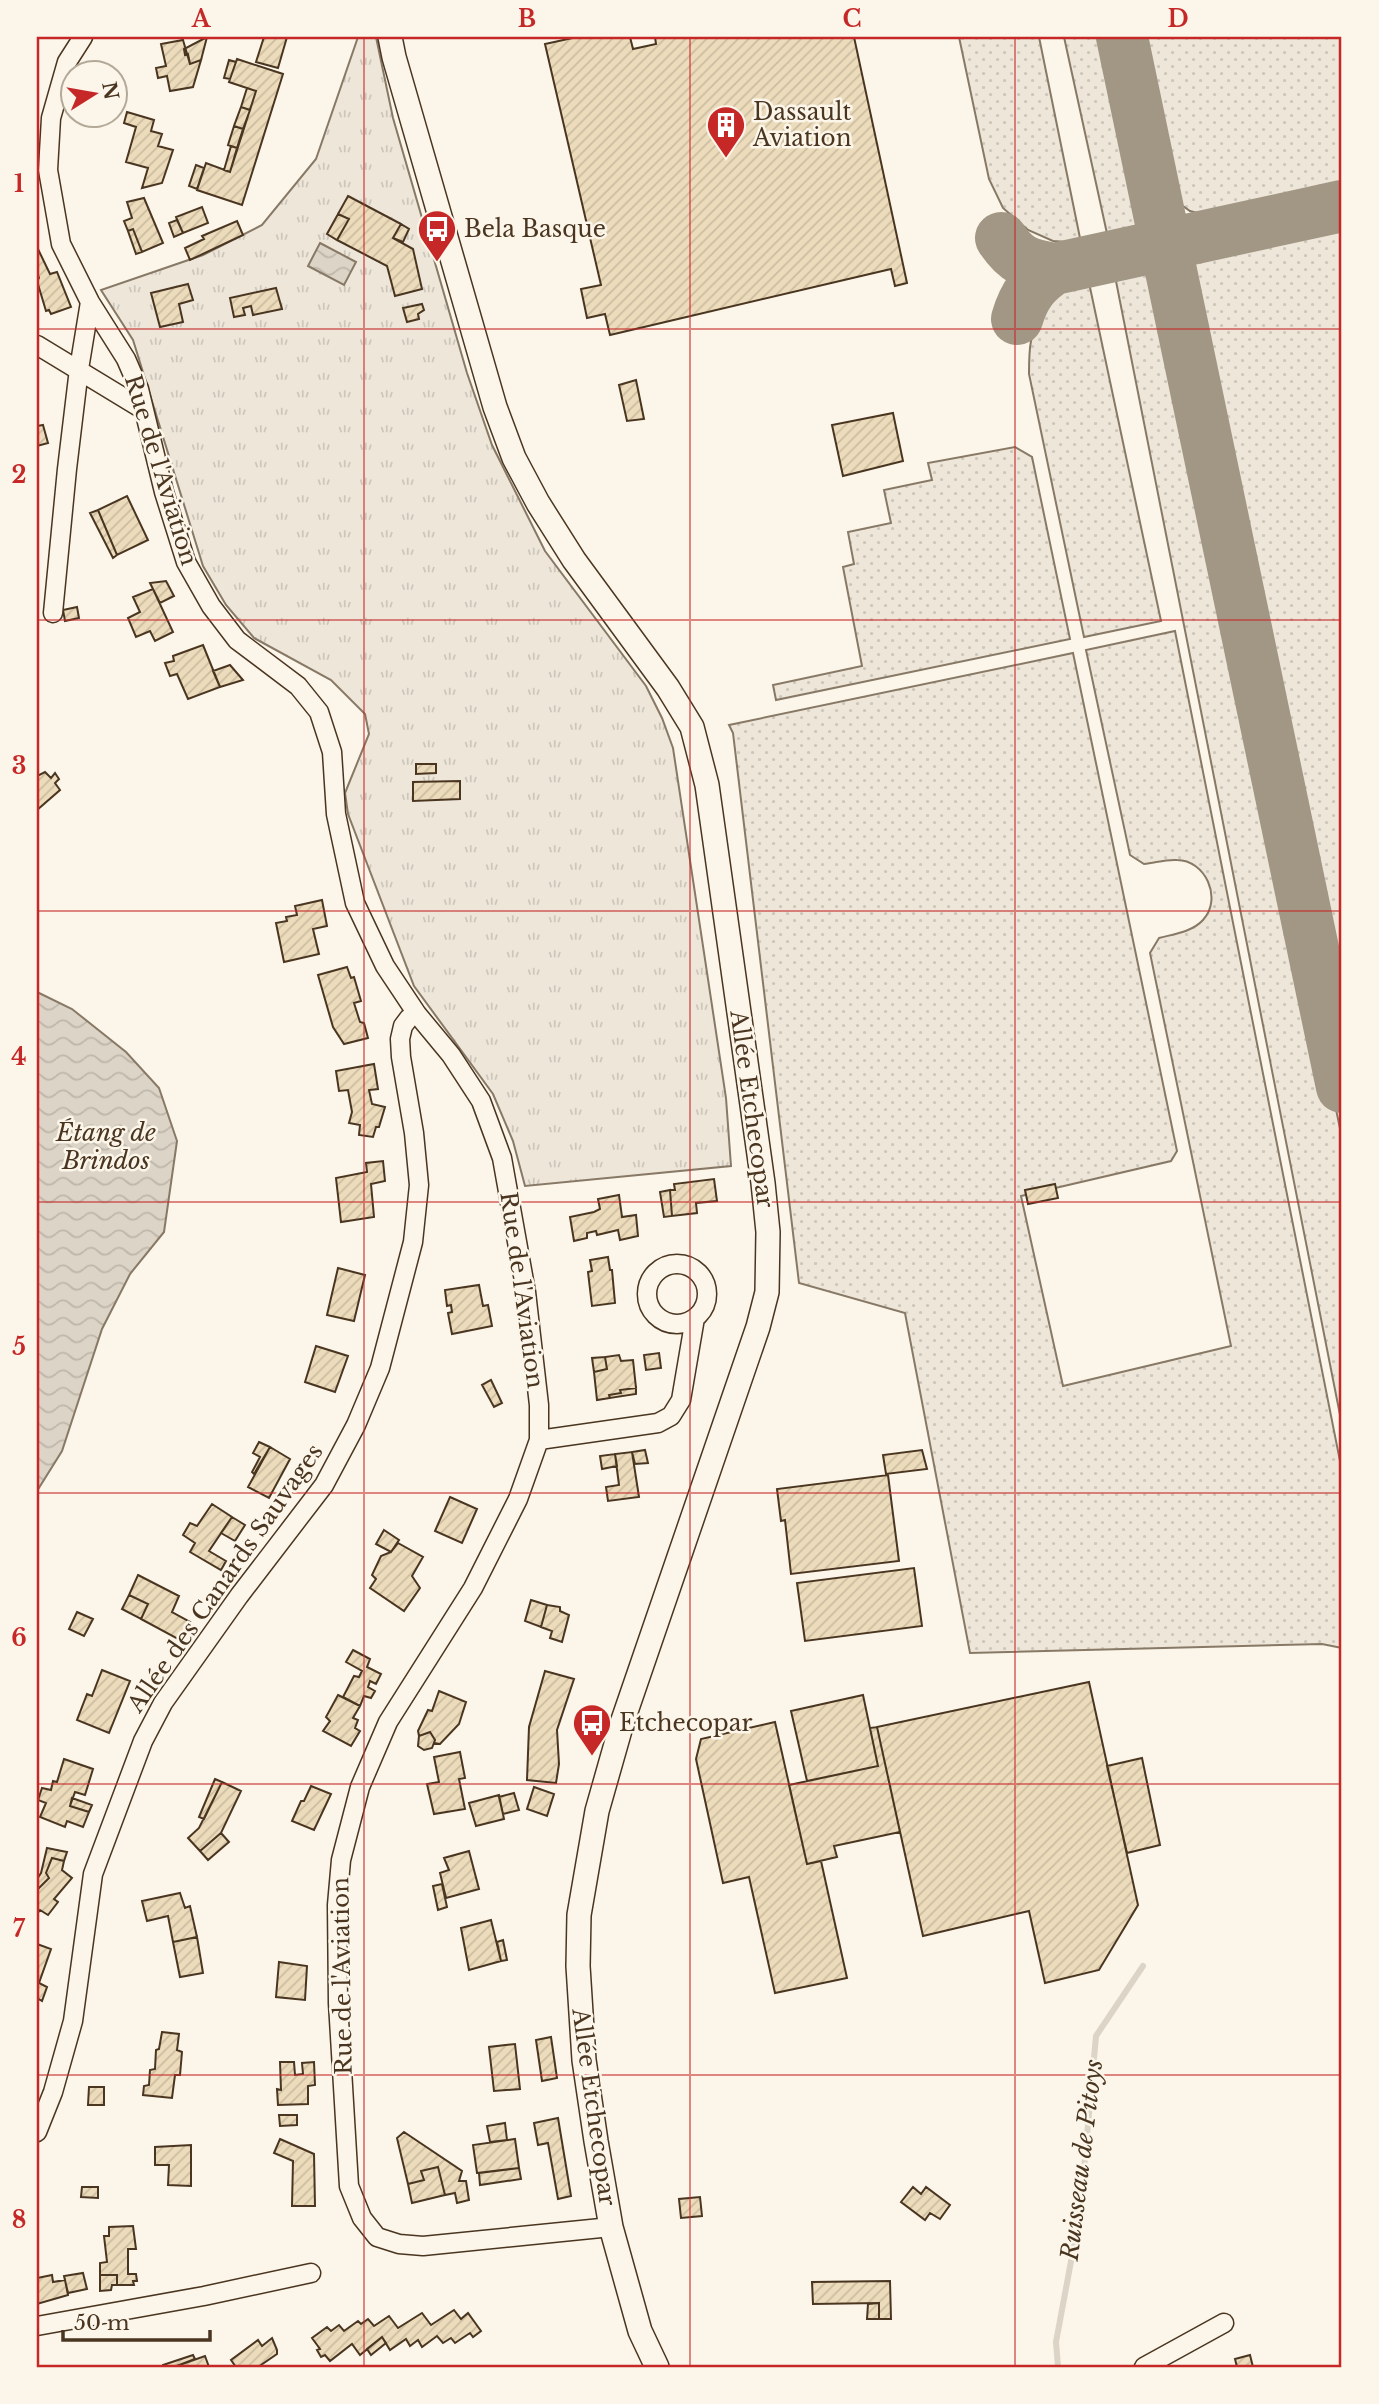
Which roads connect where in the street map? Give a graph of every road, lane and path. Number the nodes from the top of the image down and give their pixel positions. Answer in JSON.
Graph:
{"nodes":[{"id":1,"x":83,"y":37,"type":"edge"},
{"id":2,"x":390,"y":37,"type":"edge"},
{"id":3,"x":90,"y":302,"type":"junction"},
{"id":4,"x":37,"y":345,"type":"edge"},
{"id":5,"x":79,"y":369,"type":"junction"},
{"id":6,"x":144,"y":410,"type":"junction"},
{"id":7,"x":53,"y":613,"type":"dead end"},
{"id":8,"x":417,"y":1014,"type":"junction"},
{"id":9,"x":695,"y":1318,"type":"dead end"},
{"id":10,"x":539,"y":1440,"type":"junction"},
{"id":11,"x":37,"y":2132,"type":"edge"},
{"id":12,"x":611,"y":2227,"type":"junction"},
{"id":13,"x":311,"y":2273,"type":"dead end"},
{"id":14,"x":1224,"y":2323,"type":"dead end"},
{"id":15,"x":37,"y":2326,"type":"edge"},
{"id":16,"x":657,"y":2367,"type":"edge"},
{"id":17,"x":1144,"y":2367,"type":"edge"}],
"edges":[{"from":1,"to":3,"type":"street","name":"Rue de l'Aviation"},
{"from":2,"to":12,"type":"street","name":"Allée Etchecopar"},
{"from":3,"to":5,"type":"street"},
{"from":3,"to":6,"type":"street","name":"Rue de l'Aviation"},
{"from":4,"to":5,"type":"street"},
{"from":5,"to":6,"type":"street"},
{"from":5,"to":7,"type":"street"},
{"from":6,"to":8,"type":"street","name":"Rue de l'Aviation"},
{"from":8,"to":10,"type":"street","name":"Rue de l'Aviation"},
{"from":8,"to":11,"type":"street","name":"Allée des Canards Sauvages"},
{"from":9,"to":10,"type":"street"},
{"from":10,"to":12,"type":"street","name":"Rue de l'Aviation"},
{"from":12,"to":16,"type":"street"},
{"from":13,"to":15,"type":"street"},
{"from":14,"to":17,"type":"street"}]}
